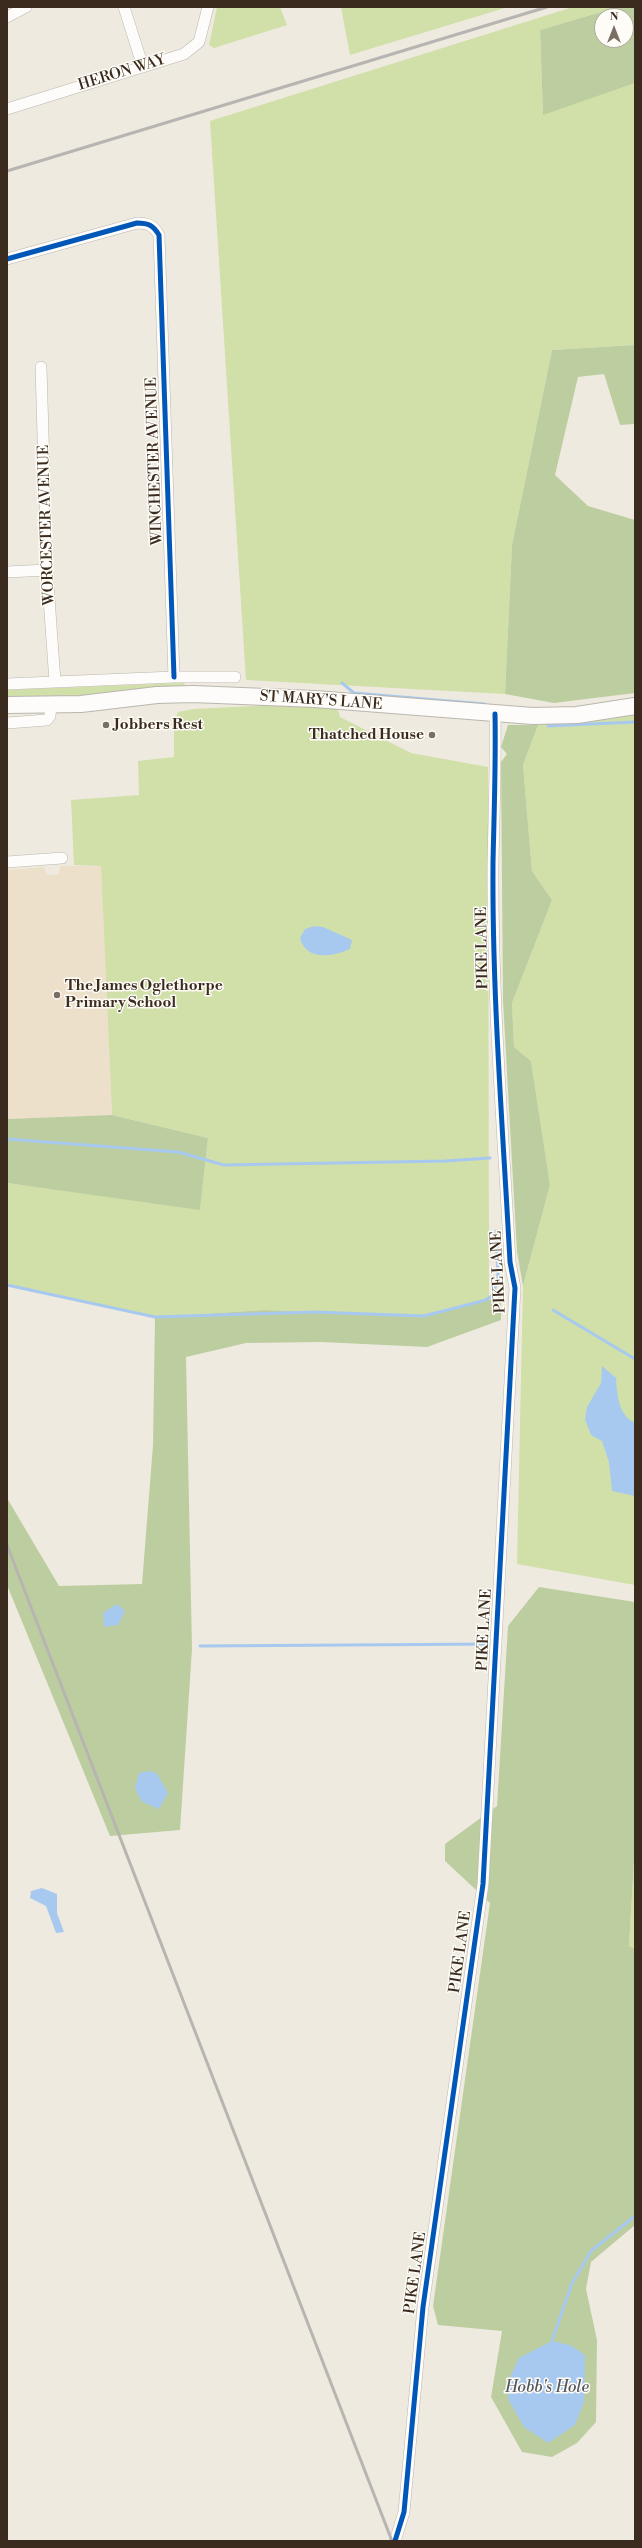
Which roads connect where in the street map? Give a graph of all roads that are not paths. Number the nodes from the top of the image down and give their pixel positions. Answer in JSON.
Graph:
{"nodes":[{"id":1,"x":26,"y":7,"type":"edge"},
{"id":2,"x":124,"y":7,"type":"edge"},
{"id":3,"x":208,"y":7,"type":"edge"},
{"id":4,"x":7,"y":17,"type":"edge"},
{"id":5,"x":144,"y":67,"type":"junction"},
{"id":6,"x":7,"y":109,"type":"edge"},
{"id":7,"x":7,"y":259,"type":"edge"},
{"id":8,"x":42,"y":367,"type":"dead end"},
{"id":9,"x":47,"y":570,"type":"junction"},
{"id":10,"x":7,"y":572,"type":"edge"},
{"id":11,"x":174,"y":677,"type":"junction"},
{"id":12,"x":192,"y":677,"type":"junction"},
{"id":13,"x":235,"y":678,"type":"dead end"},
{"id":14,"x":55,"y":682,"type":"junction"},
{"id":15,"x":7,"y":684,"type":"edge"},
{"id":16,"x":193,"y":694,"type":"junction"},
{"id":17,"x":7,"y":705,"type":"edge"},
{"id":18,"x":51,"y":705,"type":"junction"},
{"id":19,"x":635,"y":706,"type":"edge"},
{"id":20,"x":495,"y":714,"type":"junction"},
{"id":21,"x":7,"y":723,"type":"edge"},
{"id":22,"x":62,"y":858,"type":"dead end"},
{"id":23,"x":7,"y":862,"type":"edge"},
{"id":24,"x":395,"y":2541,"type":"edge"}],
"edges":[{"from":1,"to":4,"type":"street"},
{"from":2,"to":5,"type":"street"},
{"from":3,"to":5,"type":"street","name":"HERON WAY"},
{"from":5,"to":6,"type":"street","name":"HERON WAY"},
{"from":7,"to":11,"type":"street","name":"WINCHESTER AVENUE"},
{"from":8,"to":9,"type":"street","name":"WORCESTER AVENUE"},
{"from":9,"to":10,"type":"street"},
{"from":9,"to":14,"type":"street","name":"WORCESTER AVENUE"},
{"from":11,"to":12,"type":"street"},
{"from":11,"to":14,"type":"street"},
{"from":12,"to":13,"type":"street"},
{"from":12,"to":16,"type":"street"},
{"from":14,"to":15,"type":"street"},
{"from":16,"to":18,"type":"main road","name":"ST MARY'S LANE"},
{"from":16,"to":20,"type":"main road","name":"ST MARY'S LANE"},
{"from":17,"to":18,"type":"main road","name":"ST MARY'S LANE"},
{"from":18,"to":21,"type":"street"},
{"from":19,"to":20,"type":"main road","name":"ST MARY'S LANE"},
{"from":20,"to":24,"type":"street","name":"PIKE LANE"},
{"from":22,"to":23,"type":"street"}]}
